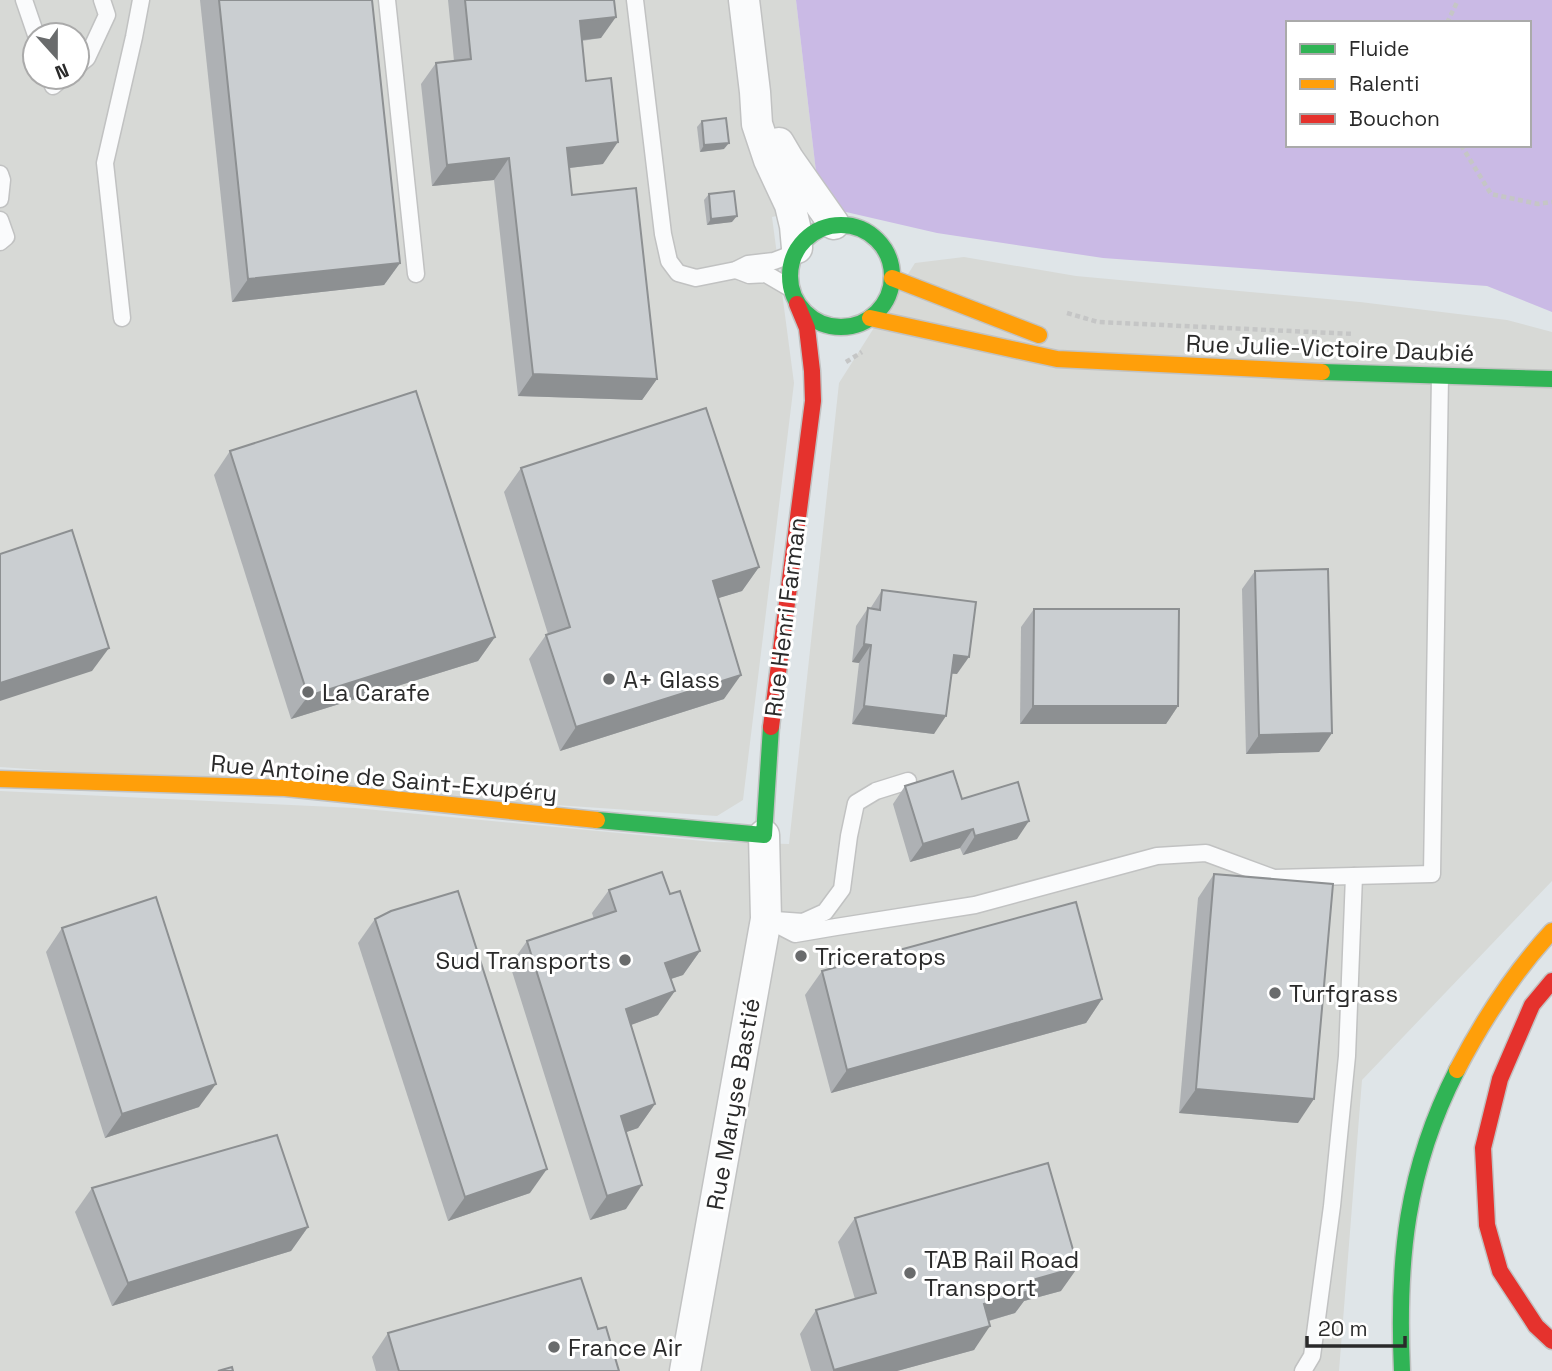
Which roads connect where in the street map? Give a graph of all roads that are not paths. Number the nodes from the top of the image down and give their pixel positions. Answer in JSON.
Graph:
{"nodes":[{"id":1,"x":24,"y":0,"type":"edge"},
{"id":2,"x":102,"y":0,"type":"edge"},
{"id":3,"x":130,"y":0,"type":"edge"},
{"id":4,"x":141,"y":0,"type":"edge"},
{"id":5,"x":387,"y":0,"type":"edge"},
{"id":6,"x":635,"y":0,"type":"edge"},
{"id":7,"x":744,"y":0,"type":"edge"},
{"id":8,"x":31,"y":21,"type":"edge"},
{"id":9,"x":134,"y":37,"type":"junction"},
{"id":10,"x":91,"y":49,"type":"edge"},
{"id":11,"x":755,"y":92,"type":"junction"},
{"id":12,"x":0,"y":174,"type":"edge"},
{"id":13,"x":0,"y":199,"type":"edge"},
{"id":14,"x":0,"y":220,"type":"edge"},
{"id":15,"x":834,"y":224,"type":"junction"},
{"id":16,"x":0,"y":242,"type":"edge"},
{"id":17,"x":796,"y":251,"type":"junction"},
{"id":18,"x":736,"y":270,"type":"junction"},
{"id":19,"x":416,"y":274,"type":"dead end"},
{"id":20,"x":892,"y":278,"type":"junction"},
{"id":21,"x":790,"y":288,"type":"junction"},
{"id":22,"x":797,"y":304,"type":"junction"},
{"id":23,"x":122,"y":318,"type":"dead end"},
{"id":24,"x":870,"y":318,"type":"junction"},
{"id":25,"x":827,"y":359,"type":"dead end"},
{"id":26,"x":1106,"y":362,"type":"junction"},
{"id":27,"x":1440,"y":376,"type":"junction"},
{"id":28,"x":1552,"y":379,"type":"edge"},
{"id":29,"x":813,"y":401,"type":"junction"},
{"id":30,"x":0,"y":779,"type":"edge"},
{"id":31,"x":908,"y":781,"type":"dead end"},
{"id":32,"x":764,"y":835,"type":"junction"},
{"id":33,"x":1354,"y":876,"type":"junction"},
{"id":34,"x":766,"y":919,"type":"junction"},
{"id":35,"x":1552,"y":931,"type":"edge"},
{"id":36,"x":1552,"y":981,"type":"edge"},
{"id":37,"x":1552,"y":1341,"type":"edge"},
{"id":38,"x":685,"y":1371,"type":"edge"},
{"id":39,"x":1303,"y":1371,"type":"edge"},
{"id":40,"x":1402,"y":1371,"type":"edge"}],
"edges":[{"from":1,"to":8,"type":"lane"},
{"from":2,"to":10,"type":"lane"},
{"from":3,"to":9,"type":"lane"},
{"from":4,"to":9,"type":"lane"},
{"from":5,"to":19,"type":"lane"},
{"from":6,"to":18,"type":"lane"},
{"from":7,"to":11,"type":"street"},
{"from":9,"to":23,"type":"lane"},
{"from":11,"to":15,"type":"street"},
{"from":11,"to":17,"type":"street"},
{"from":12,"to":13,"type":"lane"},
{"from":14,"to":16,"type":"lane"},
{"from":15,"to":17,"type":"main road"},
{"from":15,"to":20,"type":"main road"},
{"from":17,"to":18,"type":"lane"},
{"from":17,"to":21,"type":"main road"},
{"from":18,"to":21,"type":"lane"},
{"from":20,"to":24,"type":"main road"},
{"from":20,"to":26,"type":"main road","name":"Rue Julie-Victoire Daubié"},
{"from":21,"to":22,"type":"main road"},
{"from":22,"to":24,"type":"main road"},
{"from":22,"to":29,"type":"main road","name":"Rue Henri Farman"},
{"from":24,"to":26,"type":"main road","name":"Rue Julie-Victoire Daubié"},
{"from":25,"to":29,"type":"main road","name":"Rue Henri Farman"},
{"from":26,"to":27,"type":"main road","name":"Rue Julie-Victoire Daubié"},
{"from":27,"to":28,"type":"main road","name":"Rue Julie-Victoire Daubié"},
{"from":27,"to":33,"type":"lane"},
{"from":29,"to":32,"type":"main road","name":"Rue Henri Farman"},
{"from":30,"to":32,"type":"main road","name":"Rue Antoine de Saint-Exupéry"},
{"from":31,"to":34,"type":"lane"},
{"from":32,"to":34,"type":"street","name":"Rue Maryse Bastié"},
{"from":33,"to":34,"type":"lane"},
{"from":33,"to":39,"type":"lane"},
{"from":34,"to":38,"type":"street","name":"Rue Maryse Bastié"},
{"from":35,"to":40,"type":"main road"},
{"from":36,"to":37,"type":"main road"}]}
